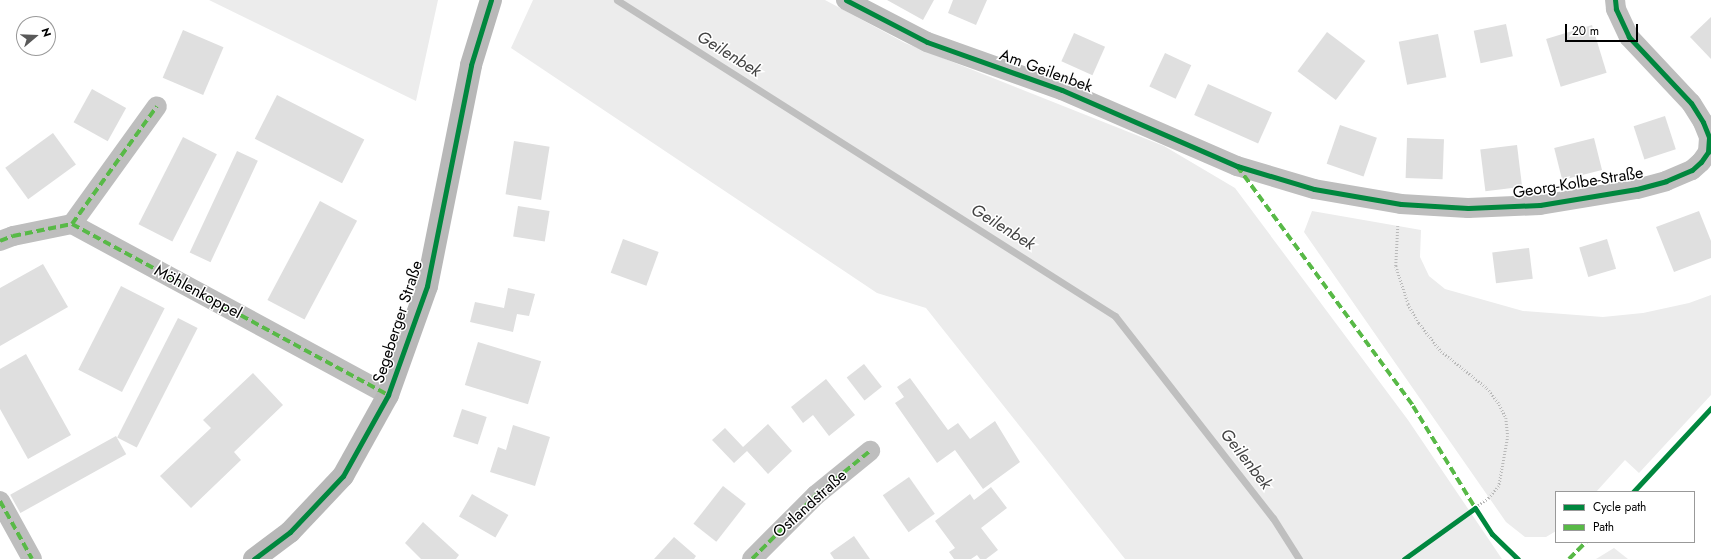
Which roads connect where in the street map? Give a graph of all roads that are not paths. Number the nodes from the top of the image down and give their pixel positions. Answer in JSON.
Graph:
{"nodes":[{"id":1,"x":491,"y":0,"type":"edge"},
{"id":2,"x":846,"y":0,"type":"edge"},
{"id":3,"x":1615,"y":0,"type":"edge"},
{"id":4,"x":157,"y":106,"type":"dead end"},
{"id":5,"x":1237,"y":166,"type":"joint"},
{"id":6,"x":72,"y":224,"type":"junction"},
{"id":7,"x":0,"y":241,"type":"edge"},
{"id":8,"x":388,"y":395,"type":"junction"},
{"id":9,"x":870,"y":451,"type":"dead end"},
{"id":10,"x":0,"y":501,"type":"edge"},
{"id":11,"x":32,"y":559,"type":"edge"},
{"id":12,"x":254,"y":559,"type":"edge"},
{"id":13,"x":752,"y":559,"type":"edge"}],
"edges":[{"from":1,"to":8,"type":"main road","name":"Segeberger Straße"},
{"from":2,"to":5,"type":"street","name":"Am Geilenbek"},
{"from":3,"to":5,"type":"street","name":"Georg-Kolbe-Straße"},
{"from":4,"to":6,"type":"street"},
{"from":6,"to":7,"type":"street"},
{"from":6,"to":8,"type":"street","name":"Möhlenkoppel"},
{"from":8,"to":12,"type":"main road","name":"Segeberger Straße"},
{"from":9,"to":13,"type":"street","name":"Ostlandstraße"},
{"from":10,"to":11,"type":"street"}]}
